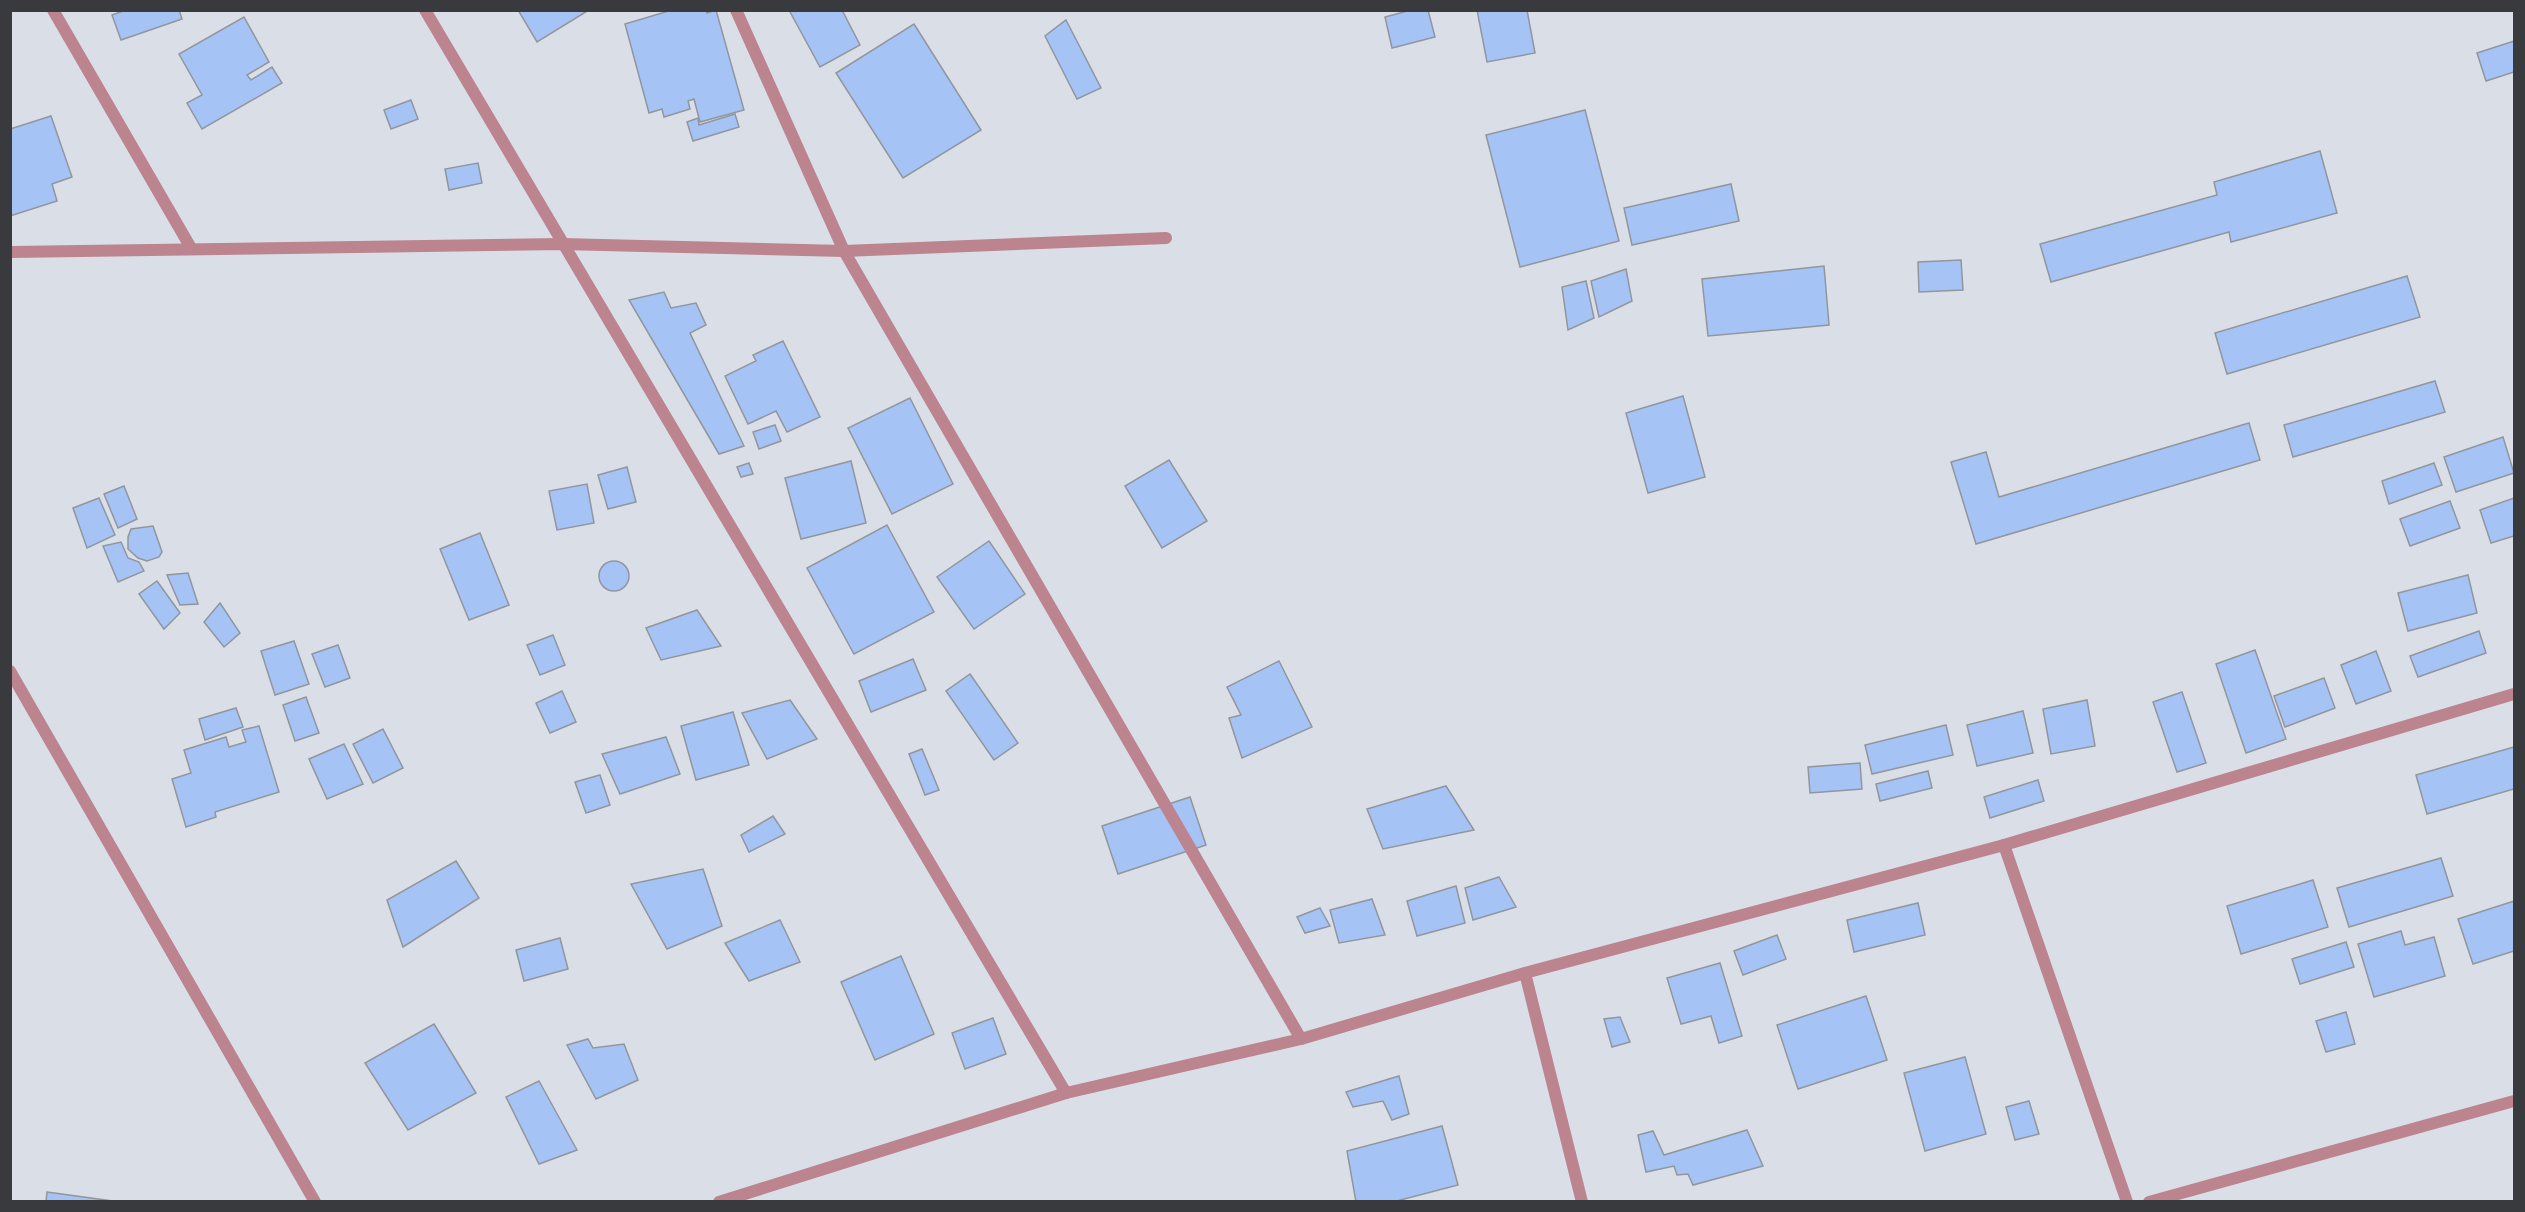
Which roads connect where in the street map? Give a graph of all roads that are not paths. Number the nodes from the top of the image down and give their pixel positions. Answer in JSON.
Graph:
{"nodes":[{"id":1,"x":53,"y":10,"type":"edge"},
{"id":2,"x":425,"y":10,"type":"edge"},
{"id":3,"x":736,"y":10,"type":"edge"},
{"id":4,"x":1166,"y":238,"type":"dead end"},
{"id":5,"x":562,"y":244,"type":"junction"},
{"id":6,"x":191,"y":248,"type":"junction"},
{"id":7,"x":844,"y":251,"type":"junction"},
{"id":8,"x":10,"y":252,"type":"edge"},
{"id":9,"x":10,"y":671,"type":"edge"},
{"id":10,"x":2514,"y":694,"type":"edge"},
{"id":11,"x":2004,"y":845,"type":"junction"},
{"id":12,"x":1525,"y":973,"type":"junction"},
{"id":13,"x":1301,"y":1039,"type":"junction"},
{"id":14,"x":1066,"y":1093,"type":"junction"},
{"id":15,"x":2514,"y":1101,"type":"edge"},
{"id":16,"x":315,"y":1202,"type":"edge"},
{"id":17,"x":719,"y":1202,"type":"edge"},
{"id":18,"x":1582,"y":1202,"type":"edge"},
{"id":19,"x":2127,"y":1202,"type":"edge"},
{"id":20,"x":2150,"y":1202,"type":"edge"}],
"edges":[{"from":1,"to":6,"type":"street"},
{"from":2,"to":5,"type":"street"},
{"from":3,"to":7,"type":"street"},
{"from":4,"to":7,"type":"street"},
{"from":5,"to":6,"type":"street"},
{"from":5,"to":7,"type":"street"},
{"from":5,"to":14,"type":"street"},
{"from":6,"to":8,"type":"street"},
{"from":7,"to":13,"type":"street"},
{"from":9,"to":16,"type":"street"},
{"from":10,"to":11,"type":"street"},
{"from":11,"to":12,"type":"street"},
{"from":11,"to":19,"type":"street"},
{"from":12,"to":13,"type":"street"},
{"from":12,"to":18,"type":"street"},
{"from":13,"to":14,"type":"street"},
{"from":14,"to":17,"type":"street"},
{"from":15,"to":20,"type":"street"}]}
